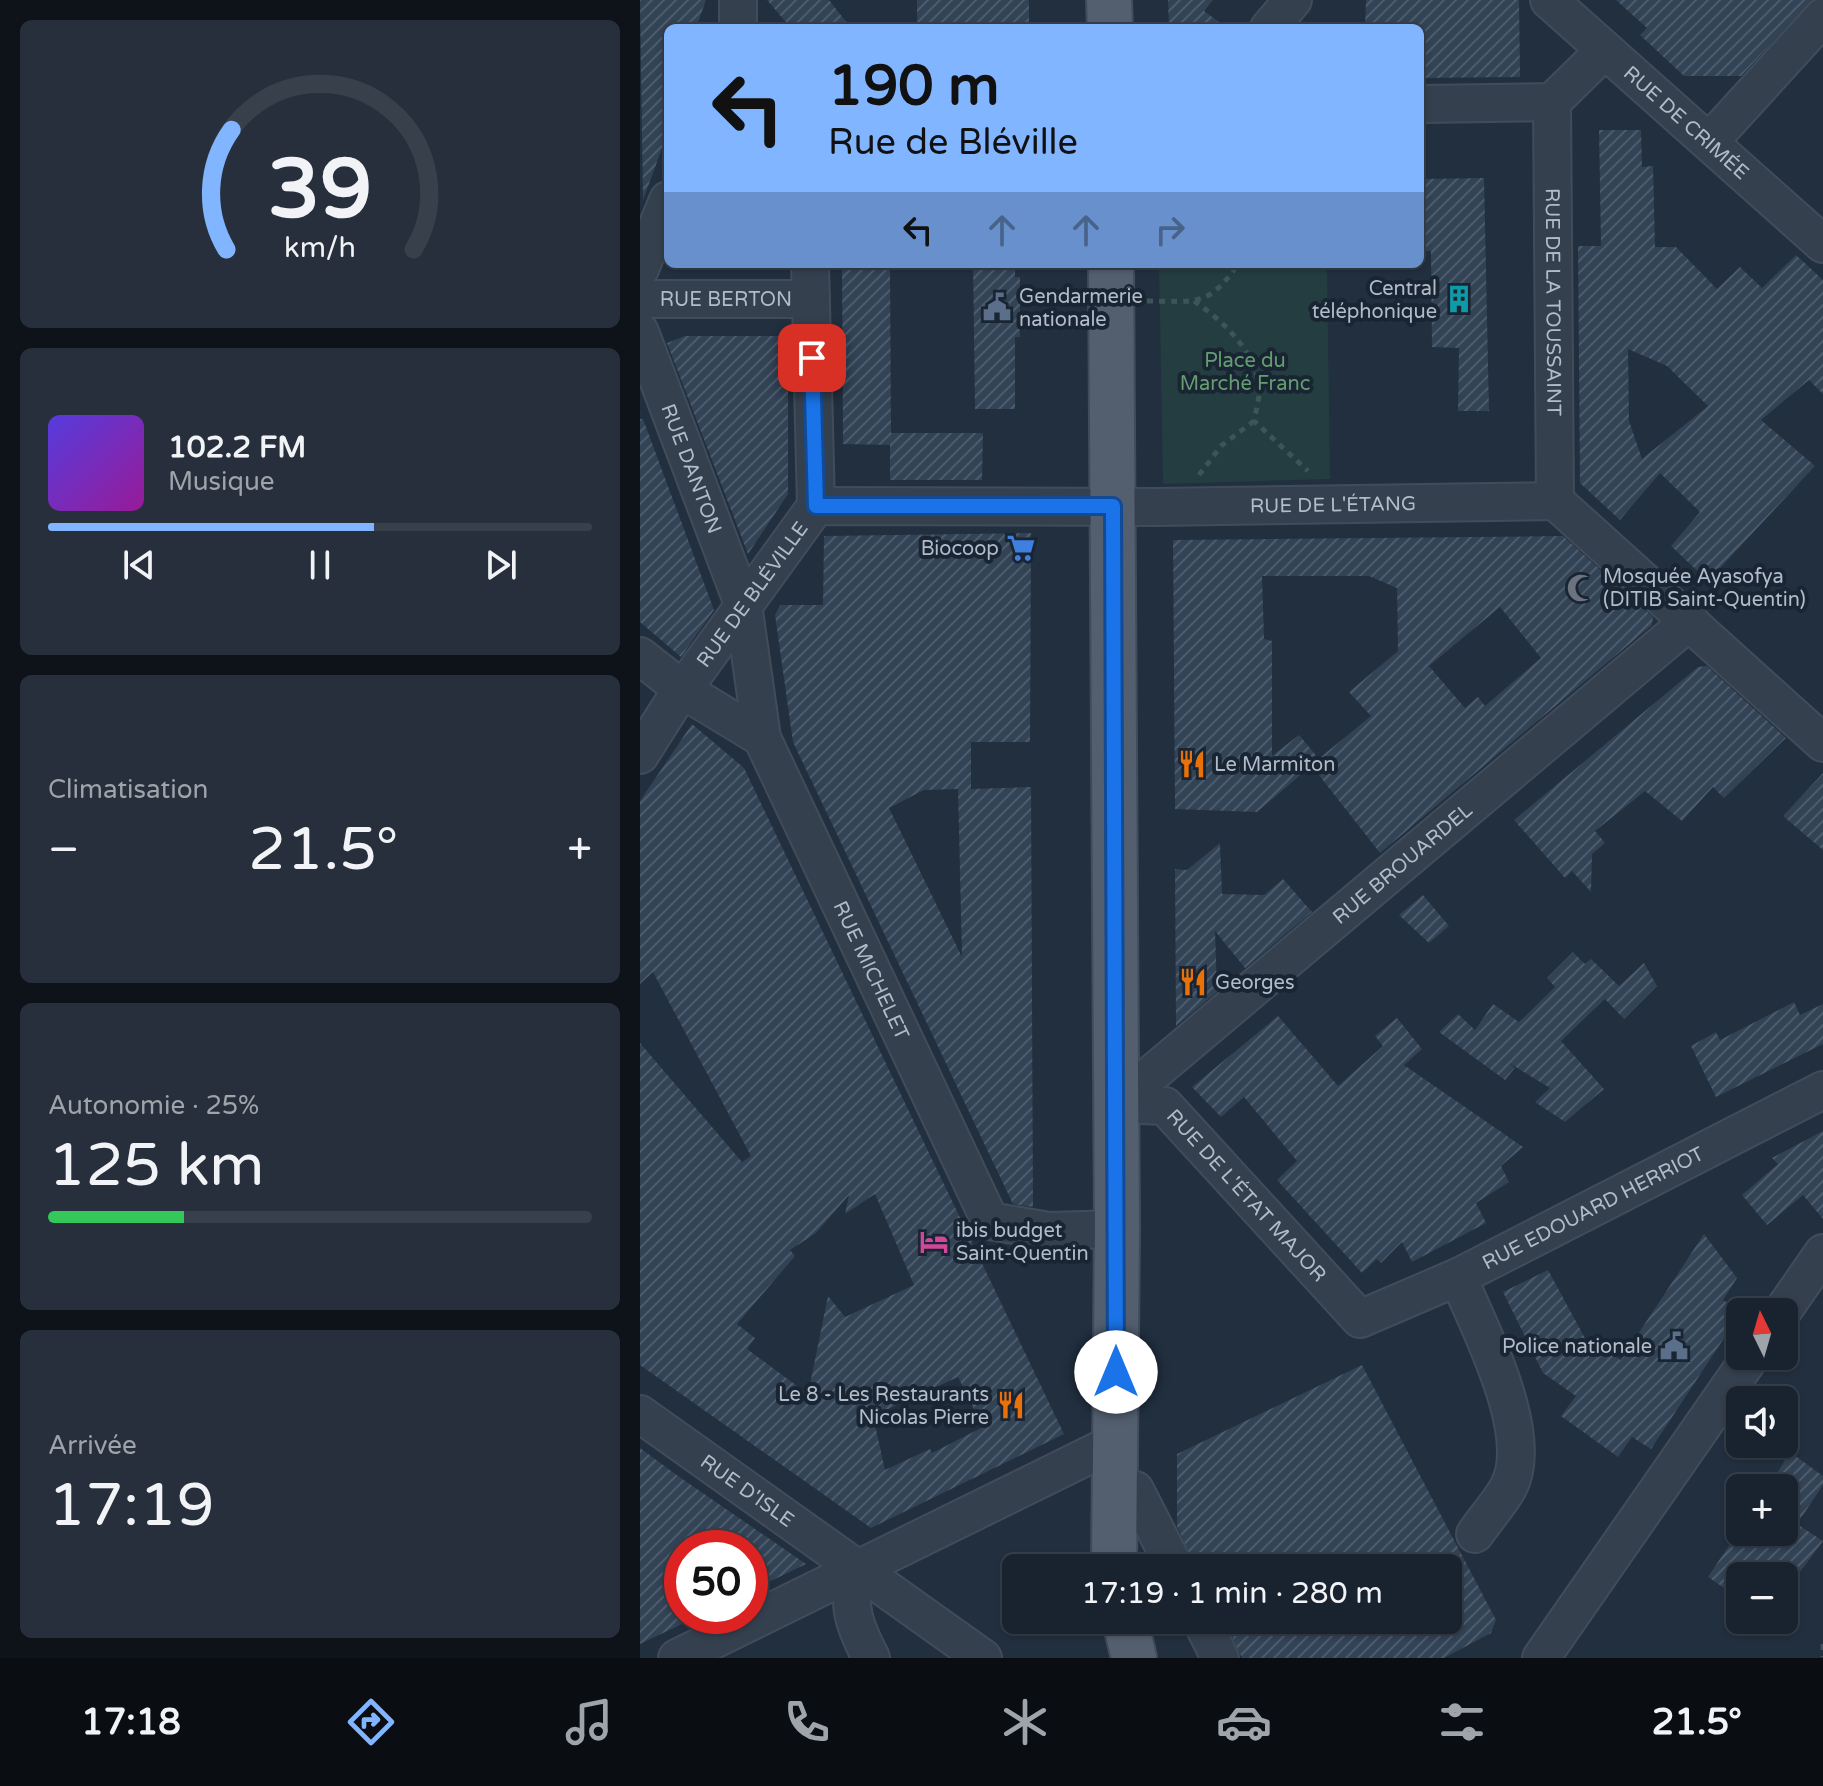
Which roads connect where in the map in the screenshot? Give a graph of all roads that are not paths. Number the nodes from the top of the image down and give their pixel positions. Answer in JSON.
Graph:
{"nodes":[{"id":1,"x":1109,"y":0,"type":"edge"},
{"id":2,"x":1293,"y":0,"type":"edge"},
{"id":3,"x":1549,"y":0,"type":"edge"},
{"id":4,"x":1823,"y":17,"type":"edge"},
{"id":5,"x":1110,"y":24,"type":"edge"},
{"id":6,"x":1272,"y":24,"type":"edge"},
{"id":7,"x":1603,"y":52,"type":"junction"},
{"id":8,"x":1552,"y":102,"type":"junction"},
{"id":9,"x":1424,"y":104,"type":"edge"},
{"id":10,"x":1710,"y":141,"type":"junction"},
{"id":11,"x":664,"y":210,"type":"edge"},
{"id":12,"x":1823,"y":244,"type":"edge"},
{"id":13,"x":810,"y":268,"type":"edge"},
{"id":14,"x":640,"y":269,"type":"edge"},
{"id":15,"x":1111,"y":282,"type":"edge"},
{"id":16,"x":640,"y":299,"type":"edge"},
{"id":17,"x":811,"y":299,"type":"junction"},
{"id":18,"x":640,"y":332,"type":"edge"},
{"id":19,"x":1555,"y":501,"type":"junction"},
{"id":20,"x":816,"y":506,"type":"junction"},
{"id":21,"x":1113,"y":506,"type":"junction"},
{"id":22,"x":743,"y":604,"type":"junction"},
{"id":23,"x":1690,"y":621,"type":"junction"},
{"id":24,"x":640,"y":656,"type":"edge"},
{"id":25,"x":683,"y":690,"type":"junction"},
{"id":26,"x":762,"y":738,"type":"junction"},
{"id":27,"x":1823,"y":743,"type":"edge"},
{"id":28,"x":640,"y":755,"type":"edge"},
{"id":29,"x":1815,"y":1097,"type":"edge"},
{"id":30,"x":1116,"y":1104,"type":"junction"},
{"id":31,"x":1117,"y":1229,"type":"junction"},
{"id":32,"x":1823,"y":1254,"type":"edge"},
{"id":33,"x":1458,"y":1277,"type":"junction"},
{"id":34,"x":1792,"y":1298,"type":"edge"},
{"id":35,"x":1360,"y":1319,"type":"joint"},
{"id":36,"x":1741,"y":1370,"type":"edge"},
{"id":37,"x":641,"y":1417,"type":"edge"},
{"id":38,"x":1116,"y":1463,"type":"junction"},
{"id":39,"x":1475,"y":1534,"type":"dead end"},
{"id":40,"x":1114,"y":1554,"type":"edge"},
{"id":41,"x":1168,"y":1554,"type":"edge"},
{"id":42,"x":855,"y":1569,"type":"junction"},
{"id":43,"x":1105,"y":1634,"type":"edge"},
{"id":44,"x":1128,"y":1634,"type":"edge"},
{"id":45,"x":1208,"y":1634,"type":"edge"},
{"id":46,"x":677,"y":1658,"type":"edge"},
{"id":47,"x":871,"y":1658,"type":"edge"},
{"id":48,"x":983,"y":1658,"type":"edge"},
{"id":49,"x":1101,"y":1658,"type":"edge"},
{"id":50,"x":1134,"y":1658,"type":"edge"},
{"id":51,"x":1220,"y":1658,"type":"edge"},
{"id":52,"x":1541,"y":1658,"type":"edge"}],
"edges":[{"from":1,"to":5,"type":"main road"},
{"from":2,"to":6,"type":"street"},
{"from":3,"to":7,"type":"street","name":"RUE DE CRIMÉE"},
{"from":4,"to":10,"type":"street"},
{"from":7,"to":8,"type":"street"},
{"from":7,"to":10,"type":"street","name":"RUE DE CRIMÉE"},
{"from":8,"to":9,"type":"street"},
{"from":8,"to":19,"type":"street","name":"RUE DE LA TOUSSAINT"},
{"from":10,"to":12,"type":"street","name":"RUE DE CRIMÉE"},
{"from":11,"to":14,"type":"street"},
{"from":13,"to":17,"type":"street"},
{"from":15,"to":21,"type":"main road"},
{"from":16,"to":17,"type":"street","name":"RUE BERTON"},
{"from":17,"to":20,"type":"street"},
{"from":18,"to":22,"type":"street","name":"RUE DANTON"},
{"from":19,"to":21,"type":"street","name":"RUE DE L'ÉTANG"},
{"from":19,"to":23,"type":"street"},
{"from":20,"to":21,"type":"street","name":"RUE DE BLÉVILLE"},
{"from":20,"to":22,"type":"street","name":"RUE DE BLÉVILLE"},
{"from":21,"to":30,"type":"main road"},
{"from":22,"to":25,"type":"street","name":"RUE DE BLÉVILLE"},
{"from":22,"to":26,"type":"street","name":"RUE DANTON"},
{"from":23,"to":27,"type":"street"},
{"from":23,"to":30,"type":"street","name":"RUE BROUARDEL"},
{"from":24,"to":25,"type":"street"},
{"from":25,"to":26,"type":"street"},
{"from":25,"to":28,"type":"street","name":"RUE DE BLÉVILLE"},
{"from":26,"to":31,"type":"street","name":"RUE MICHELET"},
{"from":29,"to":33,"type":"street","name":"RUE EDOUARD HERRIOT"},
{"from":30,"to":31,"type":"main road"},
{"from":30,"to":35,"type":"street","name":"RUE DE L'ÉTAT MAJOR"},
{"from":31,"to":38,"type":"main road"},
{"from":32,"to":34,"type":"street"},
{"from":33,"to":35,"type":"street","name":"RUE EDOUARD HERRIOT"},
{"from":33,"to":39,"type":"street"},
{"from":36,"to":52,"type":"street"},
{"from":37,"to":42,"type":"street","name":"RUE D'ISLE"},
{"from":38,"to":40,"type":"main road"},
{"from":38,"to":41,"type":"street"},
{"from":38,"to":42,"type":"street"},
{"from":42,"to":46,"type":"street"},
{"from":42,"to":47,"type":"street"},
{"from":42,"to":48,"type":"street","name":"RUE D'ISLE"},
{"from":43,"to":49,"type":"main road"},
{"from":44,"to":50,"type":"main road"},
{"from":45,"to":51,"type":"street"}]}
